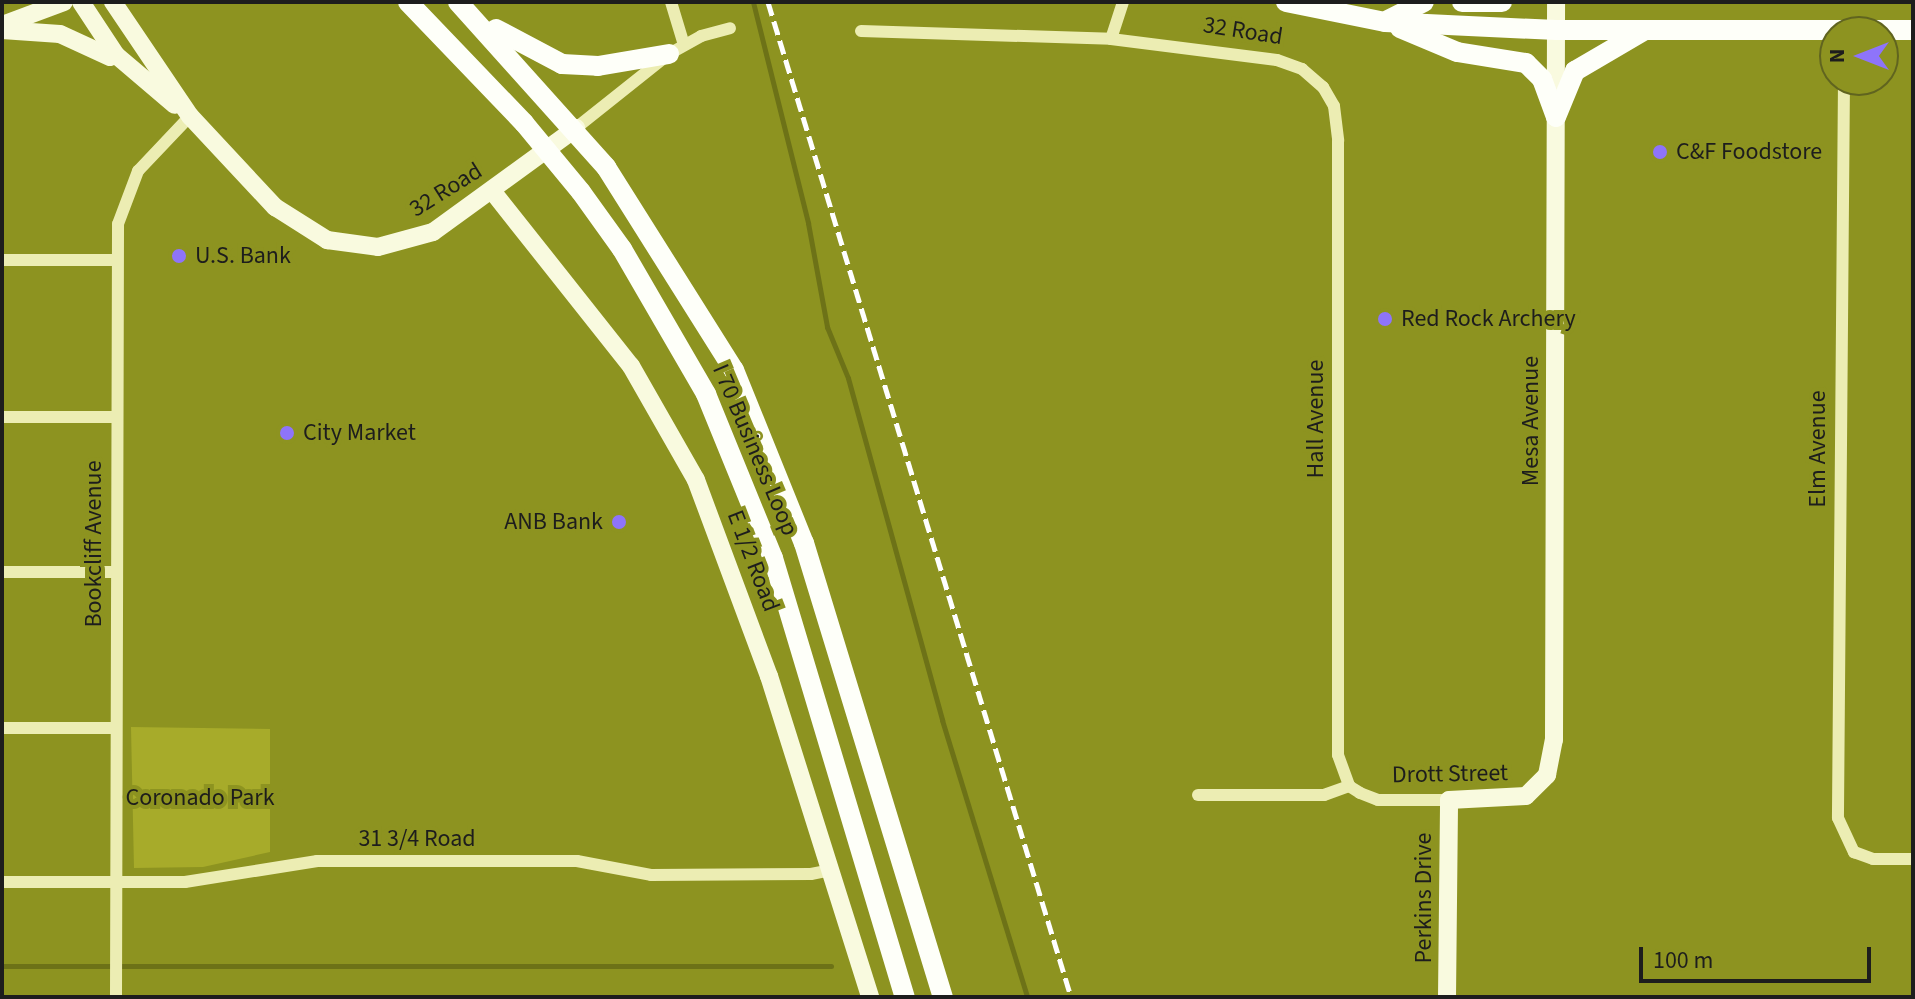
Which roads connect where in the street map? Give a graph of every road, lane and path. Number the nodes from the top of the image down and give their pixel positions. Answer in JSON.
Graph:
{"nodes":[{"id":1,"x":21,"y":2,"type":"edge"},
{"id":2,"x":64,"y":2,"type":"edge"},
{"id":3,"x":81,"y":2,"type":"edge"},
{"id":4,"x":113,"y":2,"type":"edge"},
{"id":5,"x":408,"y":2,"type":"edge"},
{"id":6,"x":671,"y":2,"type":"edge"},
{"id":7,"x":1123,"y":2,"type":"edge"},
{"id":8,"x":1286,"y":2,"type":"edge"},
{"id":9,"x":1424,"y":2,"type":"edge"},
{"id":10,"x":1462,"y":2,"type":"edge"},
{"id":11,"x":1502,"y":2,"type":"edge"},
{"id":12,"x":1556,"y":2,"type":"edge"},
{"id":13,"x":460,"y":4,"type":"edge"},
{"id":14,"x":1385,"y":22,"type":"junction"},
{"id":15,"x":2,"y":25,"type":"edge"},
{"id":16,"x":730,"y":28,"type":"dead end"},
{"id":17,"x":1557,"y":30,"type":"junction"},
{"id":18,"x":1645,"y":30,"type":"junction"},
{"id":19,"x":861,"y":31,"type":"dead end"},
{"id":20,"x":1819,"y":31,"type":"edge"},
{"id":21,"x":1111,"y":39,"type":"junction"},
{"id":22,"x":677,"y":49,"type":"junction"},
{"id":23,"x":132,"y":71,"type":"junction"},
{"id":24,"x":1323,"y":87,"type":"joint"},
{"id":25,"x":1844,"y":96,"type":"edge"},
{"id":26,"x":190,"y":116,"type":"junction"},
{"id":27,"x":1556,"y":117,"type":"junction"},
{"id":28,"x":576,"y":128,"type":"junction"},
{"id":29,"x":548,"y":150,"type":"junction"},
{"id":30,"x":493,"y":192,"type":"junction"},
{"id":31,"x":2,"y":260,"type":"edge"},
{"id":32,"x":116,"y":260,"type":"junction"},
{"id":33,"x":2,"y":417,"type":"edge"},
{"id":34,"x":116,"y":417,"type":"junction"},
{"id":35,"x":2,"y":572,"type":"edge"},
{"id":36,"x":116,"y":572,"type":"junction"},
{"id":37,"x":2,"y":728,"type":"edge"},
{"id":38,"x":116,"y":728,"type":"junction"},
{"id":39,"x":1349,"y":786,"type":"junction"},
{"id":40,"x":1538,"y":788,"type":"joint"},
{"id":41,"x":1198,"y":795,"type":"dead end"},
{"id":42,"x":1449,"y":800,"type":"junction"},
{"id":43,"x":1913,"y":859,"type":"edge"},
{"id":44,"x":831,"y":870,"type":"junction"},
{"id":45,"x":2,"y":882,"type":"edge"},
{"id":46,"x":115,"y":882,"type":"junction"},
{"id":47,"x":116,"y":997,"type":"edge"},
{"id":48,"x":870,"y":997,"type":"edge"},
{"id":49,"x":905,"y":997,"type":"edge"},
{"id":50,"x":943,"y":997,"type":"edge"},
{"id":51,"x":1447,"y":997,"type":"edge"}],
"edges":[{"from":1,"to":15,"type":"street"},
{"from":2,"to":15,"type":"street"},
{"from":3,"to":23,"type":"street","name":"32 Road"},
{"from":4,"to":26,"type":"street","name":"32 Road"},
{"from":5,"to":29,"type":"main road","name":"I 70 Business Loop"},
{"from":6,"to":22,"type":"street"},
{"from":7,"to":21,"type":"street"},
{"from":8,"to":14,"type":"main road","name":"32 Road"},
{"from":9,"to":14,"type":"main road"},
{"from":10,"to":11,"type":"main road"},
{"from":12,"to":17,"type":"street","name":"Mesa Avenue"},
{"from":13,"to":22,"type":"main road"},
{"from":13,"to":28,"type":"main road","name":"I 70 Business Loop"},
{"from":14,"to":17,"type":"main road","name":"32 Road"},
{"from":14,"to":27,"type":"main road"},
{"from":15,"to":23,"type":"street"},
{"from":16,"to":22,"type":"street","name":"32 Road"},
{"from":17,"to":18,"type":"main road","name":"32 Road"},
{"from":17,"to":27,"type":"street","name":"Mesa Avenue"},
{"from":18,"to":20,"type":"main road","name":"32 Road"},
{"from":18,"to":27,"type":"main road"},
{"from":19,"to":21,"type":"street","name":"32 Road"},
{"from":21,"to":24,"type":"street","name":"32 Road"},
{"from":22,"to":28,"type":"street","name":"32 Road"},
{"from":23,"to":26,"type":"street","name":"32 Road"},
{"from":24,"to":39,"type":"street","name":"Hall Avenue"},
{"from":25,"to":43,"type":"street","name":"Elm Avenue"},
{"from":26,"to":30,"type":"street","name":"32 Road"},
{"from":26,"to":32,"type":"street","name":"Bookcliff Avenue"},
{"from":27,"to":40,"type":"street","name":"Mesa Avenue"},
{"from":28,"to":29,"type":"street","name":"32 Road"},
{"from":28,"to":50,"type":"main road","name":"I 70 Business Loop"},
{"from":29,"to":30,"type":"street","name":"32 Road"},
{"from":29,"to":49,"type":"main road","name":"I 70 Business Loop"},
{"from":30,"to":44,"type":"street","name":"E 1/2 Road"},
{"from":31,"to":32,"type":"street"},
{"from":32,"to":34,"type":"street","name":"Bookcliff Avenue"},
{"from":33,"to":34,"type":"street"},
{"from":34,"to":36,"type":"street","name":"Bookcliff Avenue"},
{"from":35,"to":36,"type":"street"},
{"from":36,"to":38,"type":"street","name":"Bookcliff Avenue"},
{"from":37,"to":38,"type":"street"},
{"from":38,"to":46,"type":"street","name":"Bookcliff Avenue"},
{"from":39,"to":41,"type":"street"},
{"from":39,"to":42,"type":"street","name":"Drott Street"},
{"from":40,"to":42,"type":"street","name":"Drott Street"},
{"from":42,"to":51,"type":"street","name":"Perkins Drive"},
{"from":44,"to":46,"type":"street","name":"31 3/4 Road"},
{"from":44,"to":48,"type":"street","name":"E 1/2 Road"},
{"from":45,"to":46,"type":"street","name":"31 3/4 Road"},
{"from":46,"to":47,"type":"street","name":"Bookcliff Avenue"}]}
